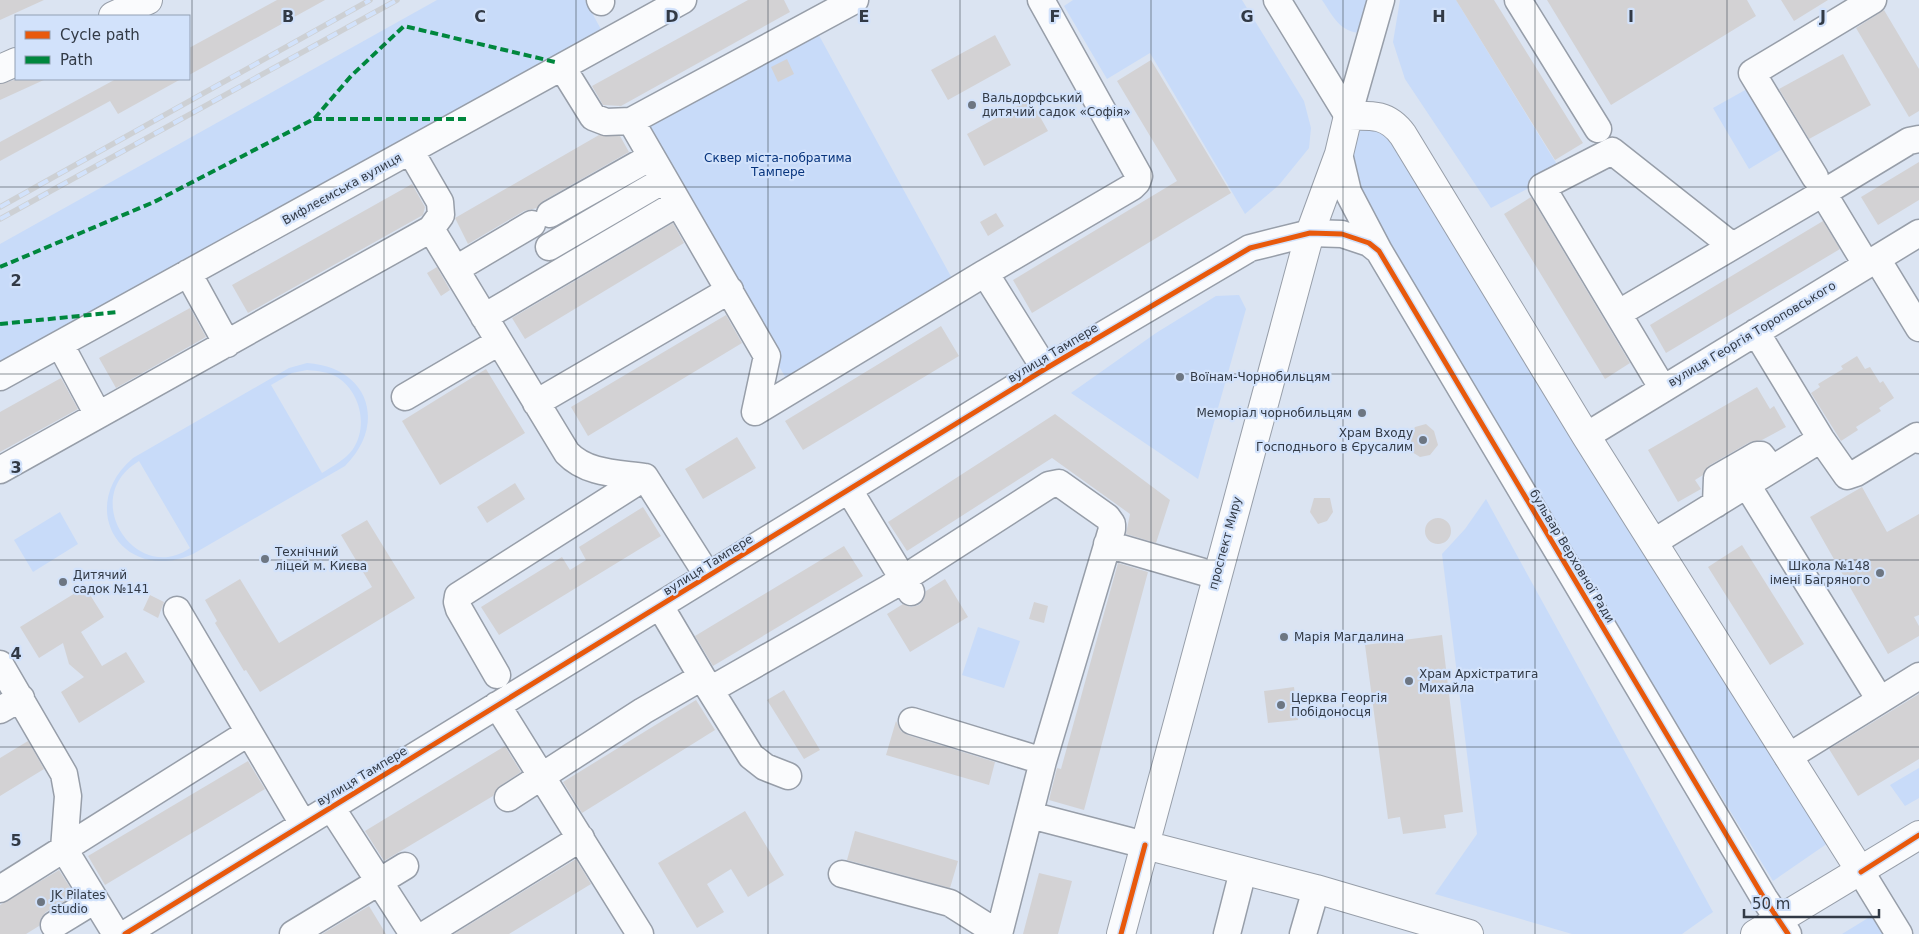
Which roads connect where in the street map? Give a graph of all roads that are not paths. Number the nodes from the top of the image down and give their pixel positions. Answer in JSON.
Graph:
{"nodes":[{"id":1,"x":148,"y":0,"type":"edge"},
{"id":2,"x":683,"y":0,"type":"edge"},
{"id":3,"x":855,"y":0,"type":"edge"},
{"id":4,"x":1277,"y":0,"type":"edge"},
{"id":5,"x":1381,"y":0,"type":"edge"},
{"id":6,"x":1518,"y":0,"type":"edge"},
{"id":7,"x":1874,"y":0,"type":"edge"},
{"id":8,"x":819,"y":8,"type":"edge"},
{"id":9,"x":117,"y":9,"type":"edge"},
{"id":10,"x":1044,"y":13,"type":"edge"},
{"id":11,"x":15,"y":62,"type":"edge"},
{"id":12,"x":562,"y":67,"type":"junction"},
{"id":13,"x":0,"y":70,"type":"edge"},
{"id":14,"x":1348,"y":116,"type":"junction"},
{"id":15,"x":631,"y":121,"type":"junction"},
{"id":16,"x":1598,"y":129,"type":"dead end"},
{"id":17,"x":1919,"y":139,"type":"edge"},
{"id":18,"x":411,"y":152,"type":"junction"},
{"id":19,"x":1339,"y":154,"type":"junction"},
{"id":20,"x":651,"y":157,"type":"junction"},
{"id":21,"x":664,"y":180,"type":"junction"},
{"id":22,"x":1819,"y":185,"type":"junction"},
{"id":23,"x":678,"y":203,"type":"junction"},
{"id":24,"x":431,"y":229,"type":"junction"},
{"id":25,"x":1310,"y":233,"type":"junction"},
{"id":26,"x":1919,"y":233,"type":"edge"},
{"id":27,"x":1731,"y":245,"type":"junction"},
{"id":28,"x":549,"y":246,"type":"dead end"},
{"id":29,"x":1378,"y":251,"type":"junction"},
{"id":30,"x":1871,"y":262,"type":"junction"},
{"id":31,"x":456,"y":269,"type":"junction"},
{"id":32,"x":188,"y":273,"type":"junction"},
{"id":33,"x":985,"y":273,"type":"junction"},
{"id":34,"x":730,"y":290,"type":"junction"},
{"id":35,"x":1619,"y":313,"type":"junction"},
{"id":36,"x":484,"y":317,"type":"junction"},
{"id":37,"x":1919,"y":328,"type":"edge"},
{"id":38,"x":1756,"y":332,"type":"junction"},
{"id":39,"x":499,"y":342,"type":"junction"},
{"id":40,"x":60,"y":344,"type":"junction"},
{"id":41,"x":227,"y":344,"type":"junction"},
{"id":42,"x":1045,"y":369,"type":"junction"},
{"id":43,"x":0,"y":377,"type":"edge"},
{"id":44,"x":1664,"y":389,"type":"junction"},
{"id":45,"x":405,"y":397,"type":"dead end"},
{"id":46,"x":536,"y":404,"type":"junction"},
{"id":47,"x":98,"y":415,"type":"junction"},
{"id":48,"x":1586,"y":436,"type":"junction"},
{"id":49,"x":1821,"y":438,"type":"junction"},
{"id":50,"x":1919,"y":440,"type":"edge"},
{"id":51,"x":1772,"y":469,"type":"junction"},
{"id":52,"x":0,"y":470,"type":"edge"},
{"id":53,"x":645,"y":477,"type":"junction"},
{"id":54,"x":1746,"y":485,"type":"junction"},
{"id":55,"x":849,"y":490,"type":"junction"},
{"id":56,"x":1716,"y":504,"type":"junction"},
{"id":57,"x":1654,"y":542,"type":"junction"},
{"id":58,"x":1107,"y":544,"type":"junction"},
{"id":59,"x":708,"y":576,"type":"junction"},
{"id":60,"x":937,"y":576,"type":"dead end"},
{"id":61,"x":1216,"y":576,"type":"junction"},
{"id":62,"x":912,"y":592,"type":"junction"},
{"id":63,"x":660,"y":606,"type":"junction"},
{"id":64,"x":884,"y":608,"type":"dead end"},
{"id":65,"x":177,"y":610,"type":"dead end"},
{"id":66,"x":0,"y":664,"type":"edge"},
{"id":67,"x":497,"y":675,"type":"dead end"},
{"id":68,"x":1919,"y":676,"type":"edge"},
{"id":69,"x":706,"y":684,"type":"junction"},
{"id":70,"x":1880,"y":700,"type":"junction"},
{"id":71,"x":10,"y":704,"type":"edge"},
{"id":72,"x":497,"y":705,"type":"junction"},
{"id":73,"x":912,"y":721,"type":"dead end"},
{"id":74,"x":248,"y":732,"type":"junction"},
{"id":75,"x":1788,"y":757,"type":"junction"},
{"id":76,"x":1043,"y":761,"type":"junction"},
{"id":77,"x":542,"y":776,"type":"junction"},
{"id":78,"x":788,"y":776,"type":"dead end"},
{"id":79,"x":508,"y":798,"type":"dead end"},
{"id":80,"x":331,"y":807,"type":"junction"},
{"id":81,"x":1030,"y":815,"type":"junction"},
{"id":82,"x":303,"y":824,"type":"junction"},
{"id":83,"x":1919,"y":835,"type":"edge"},
{"id":84,"x":581,"y":838,"type":"junction"},
{"id":85,"x":1145,"y":845,"type":"junction"},
{"id":86,"x":64,"y":849,"type":"junction"},
{"id":87,"x":405,"y":866,"type":"dead end"},
{"id":88,"x":1243,"y":871,"type":"junction"},
{"id":89,"x":1861,"y":872,"type":"junction"},
{"id":90,"x":842,"y":874,"type":"dead end"},
{"id":91,"x":380,"y":882,"type":"junction"},
{"id":92,"x":0,"y":889,"type":"edge"},
{"id":93,"x":1316,"y":889,"type":"junction"},
{"id":94,"x":95,"y":900,"type":"junction"},
{"id":95,"x":54,"y":924,"type":"dead end"},
{"id":96,"x":1784,"y":927,"type":"edge"},
{"id":97,"x":116,"y":934,"type":"edge"},
{"id":98,"x":125,"y":934,"type":"edge"},
{"id":99,"x":293,"y":934,"type":"edge"},
{"id":100,"x":413,"y":934,"type":"edge"},
{"id":101,"x":426,"y":934,"type":"edge"},
{"id":102,"x":640,"y":934,"type":"edge"},
{"id":103,"x":999,"y":934,"type":"edge"},
{"id":104,"x":1121,"y":934,"type":"edge"},
{"id":105,"x":1227,"y":934,"type":"edge"},
{"id":106,"x":1303,"y":934,"type":"edge"},
{"id":107,"x":1469,"y":934,"type":"edge"},
{"id":108,"x":1756,"y":934,"type":"edge"},
{"id":109,"x":1899,"y":934,"type":"edge"}],
"edges":[{"from":1,"to":9,"type":"main road"},
{"from":2,"to":12,"type":"street","name":"Вифлеємська вулиця"},
{"from":3,"to":8,"type":"street"},
{"from":4,"to":14,"type":"street"},
{"from":5,"to":14,"type":"street"},
{"from":6,"to":16,"type":"street"},
{"from":7,"to":22,"type":"street"},
{"from":8,"to":15,"type":"street"},
{"from":10,"to":33,"type":"street"},
{"from":11,"to":13,"type":"main road"},
{"from":12,"to":15,"type":"street"},
{"from":12,"to":18,"type":"street","name":"Вифлеємська вулиця"},
{"from":14,"to":19,"type":"main road","name":"бульвар Верховної Ради"},
{"from":14,"to":48,"type":"main road"},
{"from":15,"to":20,"type":"street"},
{"from":17,"to":22,"type":"street"},
{"from":18,"to":24,"type":"street"},
{"from":18,"to":32,"type":"street","name":"Вифлеємська вулиця"},
{"from":19,"to":25,"type":"main road","name":"проспект Миру"},
{"from":19,"to":29,"type":"street","name":"бульвар Верховної Ради"},
{"from":20,"to":21,"type":"street"},
{"from":20,"to":31,"type":"street"},
{"from":21,"to":23,"type":"street"},
{"from":21,"to":28,"type":"street"},
{"from":22,"to":27,"type":"street"},
{"from":22,"to":30,"type":"street"},
{"from":23,"to":34,"type":"street"},
{"from":23,"to":36,"type":"street"},
{"from":24,"to":31,"type":"street"},
{"from":24,"to":41,"type":"street"},
{"from":25,"to":29,"type":"street","name":"бульвар Верховної Ради"},
{"from":25,"to":42,"type":"street","name":"вулиця Тампере"},
{"from":25,"to":61,"type":"main road","name":"проспект Миру"},
{"from":26,"to":30,"type":"street","name":"вулиця Георгія Тороповського"},
{"from":27,"to":35,"type":"street"},
{"from":27,"to":35,"type":"street"},
{"from":29,"to":96,"type":"street","name":"бульвар Верховної Ради"},
{"from":30,"to":37,"type":"street"},
{"from":30,"to":38,"type":"street","name":"вулиця Георгія Тороповського"},
{"from":31,"to":36,"type":"street"},
{"from":32,"to":40,"type":"street","name":"Вифлеємська вулиця"},
{"from":32,"to":41,"type":"street"},
{"from":33,"to":34,"type":"street"},
{"from":33,"to":42,"type":"street"},
{"from":34,"to":46,"type":"street"},
{"from":35,"to":44,"type":"street"},
{"from":36,"to":39,"type":"street"},
{"from":38,"to":44,"type":"street","name":"вулиця Георгія Тороповського"},
{"from":38,"to":49,"type":"street"},
{"from":39,"to":45,"type":"street"},
{"from":39,"to":46,"type":"street"},
{"from":40,"to":43,"type":"street","name":"Вифлеємська вулиця"},
{"from":40,"to":47,"type":"street"},
{"from":41,"to":47,"type":"street"},
{"from":42,"to":55,"type":"street","name":"вулиця Тампере"},
{"from":44,"to":48,"type":"street","name":"вулиця Георгія Тороповського"},
{"from":46,"to":53,"type":"street"},
{"from":47,"to":52,"type":"street"},
{"from":48,"to":57,"type":"main road"},
{"from":49,"to":50,"type":"street"},
{"from":49,"to":51,"type":"street"},
{"from":51,"to":54,"type":"street"},
{"from":51,"to":56,"type":"street"},
{"from":53,"to":59,"type":"street"},
{"from":53,"to":67,"type":"street"},
{"from":54,"to":56,"type":"street"},
{"from":54,"to":70,"type":"street"},
{"from":55,"to":59,"type":"street","name":"вулиця Тампере"},
{"from":55,"to":62,"type":"street"},
{"from":56,"to":57,"type":"street"},
{"from":57,"to":75,"type":"main road"},
{"from":58,"to":61,"type":"street"},
{"from":58,"to":69,"type":"street"},
{"from":58,"to":76,"type":"street"},
{"from":59,"to":63,"type":"street","name":"вулиця Тампере"},
{"from":60,"to":62,"type":"street"},
{"from":61,"to":85,"type":"main road","name":"проспект Миру"},
{"from":62,"to":64,"type":"street"},
{"from":63,"to":69,"type":"street"},
{"from":63,"to":72,"type":"street","name":"вулиця Тампере"},
{"from":65,"to":74,"type":"street"},
{"from":66,"to":71,"type":"street"},
{"from":68,"to":70,"type":"street"},
{"from":69,"to":77,"type":"street"},
{"from":69,"to":78,"type":"street"},
{"from":70,"to":75,"type":"street"},
{"from":71,"to":86,"type":"street"},
{"from":72,"to":77,"type":"street"},
{"from":72,"to":80,"type":"street","name":"вулиця Тампере"},
{"from":73,"to":76,"type":"street"},
{"from":74,"to":82,"type":"street"},
{"from":74,"to":86,"type":"street"},
{"from":75,"to":89,"type":"main road"},
{"from":76,"to":81,"type":"street"},
{"from":77,"to":79,"type":"street"},
{"from":77,"to":84,"type":"street"},
{"from":80,"to":82,"type":"street","name":"вулиця Тампере"},
{"from":80,"to":91,"type":"street"},
{"from":81,"to":85,"type":"street"},
{"from":81,"to":103,"type":"street"},
{"from":82,"to":98,"type":"street","name":"вулиця Тампере"},
{"from":83,"to":89,"type":"main road"},
{"from":84,"to":101,"type":"street"},
{"from":84,"to":102,"type":"street"},
{"from":85,"to":88,"type":"main road"},
{"from":85,"to":104,"type":"main road","name":"проспект Миру"},
{"from":86,"to":92,"type":"street"},
{"from":86,"to":94,"type":"street"},
{"from":87,"to":91,"type":"street"},
{"from":88,"to":93,"type":"main road"},
{"from":88,"to":105,"type":"street"},
{"from":89,"to":96,"type":"main road"},
{"from":89,"to":109,"type":"street"},
{"from":90,"to":103,"type":"street"},
{"from":91,"to":99,"type":"street"},
{"from":91,"to":100,"type":"street"},
{"from":93,"to":106,"type":"street"},
{"from":93,"to":107,"type":"main road"},
{"from":94,"to":95,"type":"street"},
{"from":94,"to":97,"type":"street"},
{"from":96,"to":108,"type":"main road"}]}
